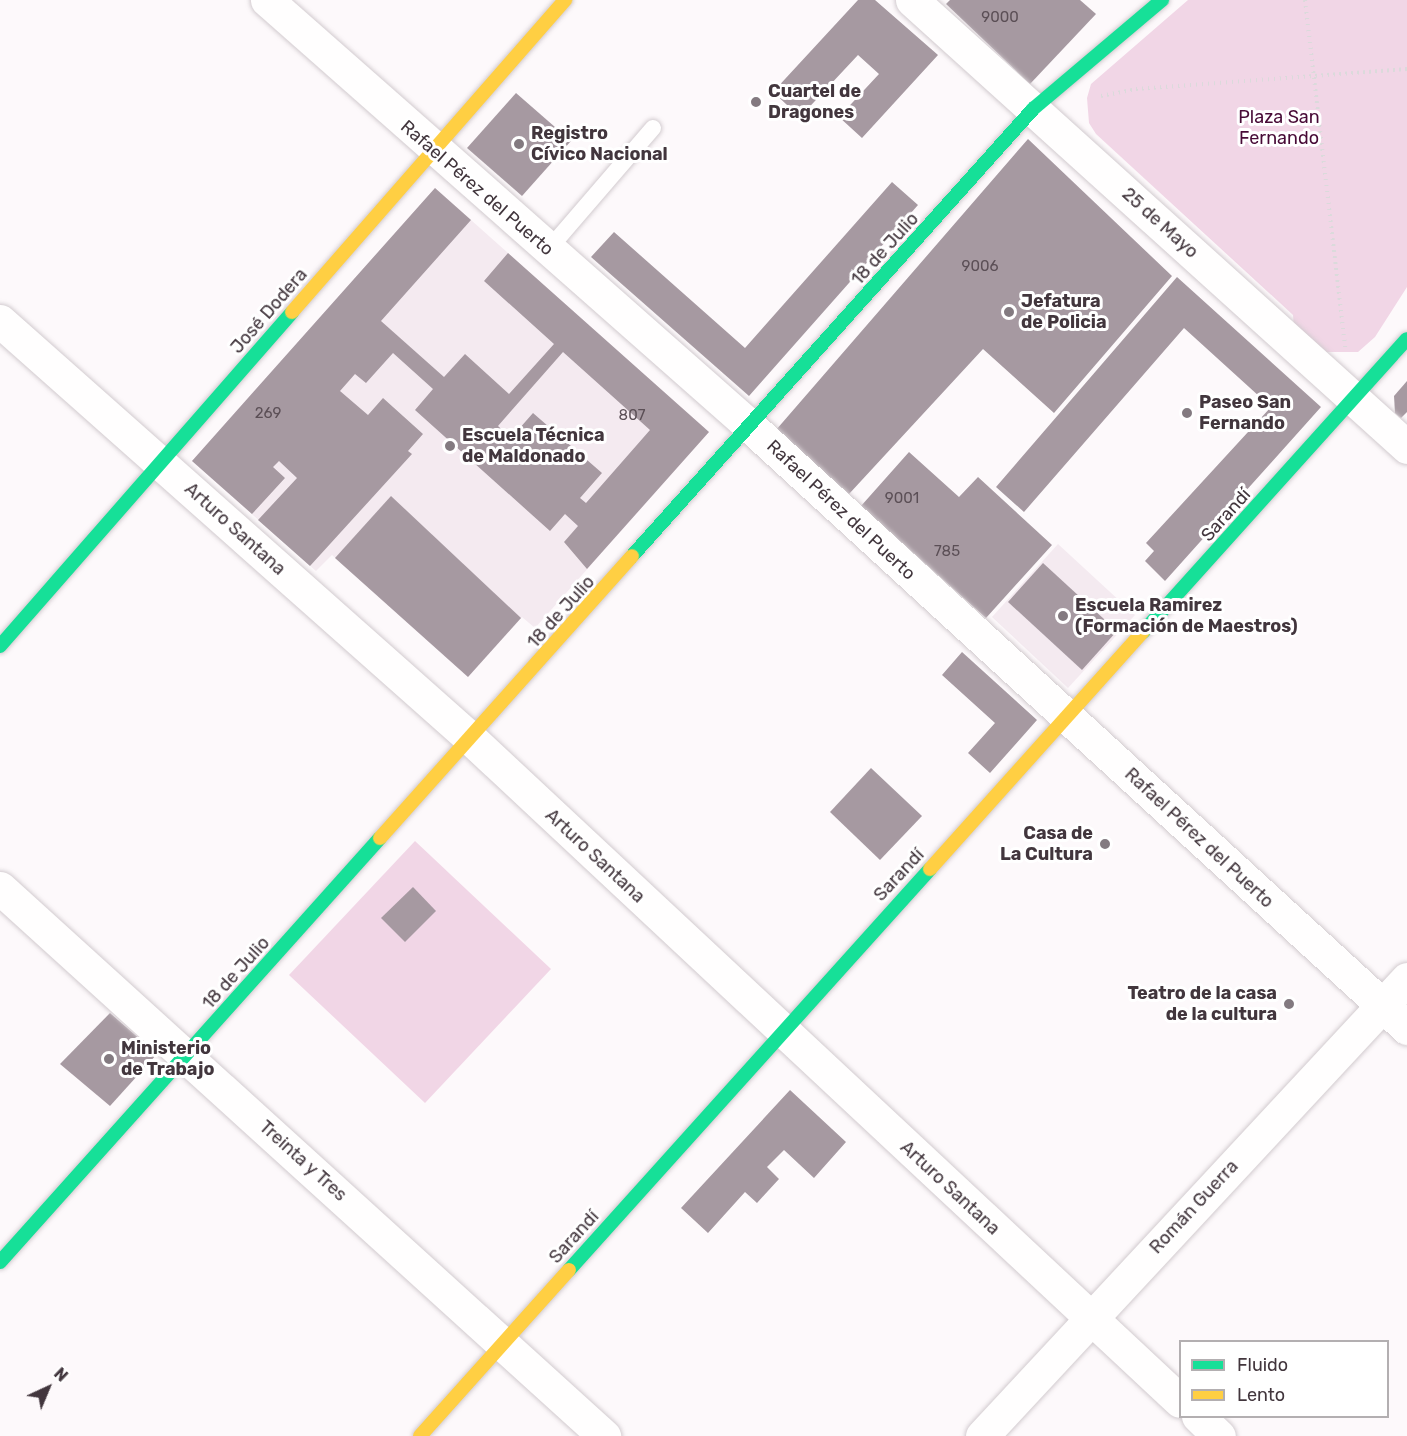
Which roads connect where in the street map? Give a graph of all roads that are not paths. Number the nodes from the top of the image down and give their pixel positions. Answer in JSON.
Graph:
{"nodes":[{"id":1,"x":267,"y":0,"type":"edge"},
{"id":2,"x":565,"y":0,"type":"edge"},
{"id":3,"x":912,"y":0,"type":"edge"},
{"id":4,"x":1162,"y":0,"type":"edge"},
{"id":5,"x":1033,"y":110,"type":"junction"},
{"id":6,"x":653,"y":128,"type":"dead end"},
{"id":7,"x":433,"y":149,"type":"junction"},
{"id":8,"x":548,"y":250,"type":"junction"},
{"id":9,"x":0,"y":321,"type":"edge"},
{"id":10,"x":1407,"y":339,"type":"edge"},
{"id":11,"x":1355,"y":398,"type":"junction"},
{"id":12,"x":751,"y":427,"type":"junction"},
{"id":13,"x":1407,"y":447,"type":"edge"},
{"id":14,"x":161,"y":463,"type":"junction"},
{"id":15,"x":0,"y":646,"type":"edge"},
{"id":16,"x":1068,"y":718,"type":"junction"},
{"id":17,"x":470,"y":738,"type":"junction"},
{"id":18,"x":0,"y":888,"type":"edge"},
{"id":19,"x":1407,"y":979,"type":"edge"},
{"id":20,"x":1382,"y":1006,"type":"junction"},
{"id":21,"x":1407,"y":1029,"type":"edge"},
{"id":22,"x":781,"y":1031,"type":"junction"},
{"id":23,"x":187,"y":1056,"type":"junction"},
{"id":24,"x":0,"y":1262,"type":"edge"},
{"id":25,"x":1089,"y":1317,"type":"junction"},
{"id":26,"x":504,"y":1344,"type":"junction"},
{"id":27,"x":1179,"y":1400,"type":"edge"},
{"id":28,"x":1200,"y":1418,"type":"edge"},
{"id":29,"x":420,"y":1436,"type":"edge"},
{"id":30,"x":604,"y":1436,"type":"edge"},
{"id":31,"x":982,"y":1436,"type":"edge"},
{"id":32,"x":1219,"y":1436,"type":"edge"}],
"edges":[{"from":1,"to":7,"type":"street","name":"Rafael Pérez del Puerto"},
{"from":2,"to":7,"type":"street","name":"José Dodera"},
{"from":3,"to":5,"type":"street","name":"25 de Mayo"},
{"from":4,"to":5,"type":"street","name":"18 de Julio"},
{"from":5,"to":11,"type":"street","name":"25 de Mayo"},
{"from":5,"to":12,"type":"street","name":"18 de Julio"},
{"from":6,"to":8,"type":"lane"},
{"from":7,"to":8,"type":"street","name":"Rafael Pérez del Puerto"},
{"from":7,"to":14,"type":"street","name":"José Dodera"},
{"from":8,"to":12,"type":"street","name":"Rafael Pérez del Puerto"},
{"from":9,"to":14,"type":"street","name":"Arturo Santana"},
{"from":10,"to":11,"type":"street","name":"Sarandí"},
{"from":11,"to":13,"type":"street","name":"25 de Mayo"},
{"from":11,"to":16,"type":"street","name":"Sarandí"},
{"from":12,"to":16,"type":"street","name":"Rafael Pérez del Puerto"},
{"from":12,"to":17,"type":"street","name":"18 de Julio"},
{"from":14,"to":15,"type":"street","name":"José Dodera"},
{"from":14,"to":17,"type":"street","name":"Arturo Santana"},
{"from":16,"to":20,"type":"street","name":"Rafael Pérez del Puerto"},
{"from":16,"to":22,"type":"street","name":"Sarandí"},
{"from":17,"to":22,"type":"street","name":"Arturo Santana"},
{"from":17,"to":23,"type":"street","name":"18 de Julio"},
{"from":18,"to":23,"type":"street","name":"Treinta y Tres"},
{"from":19,"to":20,"type":"street","name":"Román Guerra"},
{"from":20,"to":21,"type":"street","name":"Rafael Pérez del Puerto"},
{"from":20,"to":25,"type":"street","name":"Román Guerra"},
{"from":22,"to":25,"type":"street","name":"Arturo Santana"},
{"from":22,"to":26,"type":"street","name":"Sarandí"},
{"from":23,"to":24,"type":"street","name":"18 de Julio"},
{"from":23,"to":26,"type":"street","name":"Treinta y Tres"},
{"from":25,"to":27,"type":"street","name":"Arturo Santana"},
{"from":25,"to":31,"type":"street","name":"Román Guerra"},
{"from":26,"to":29,"type":"street","name":"Sarandí"},
{"from":26,"to":30,"type":"street","name":"Treinta y Tres"},
{"from":28,"to":32,"type":"street"}]}
